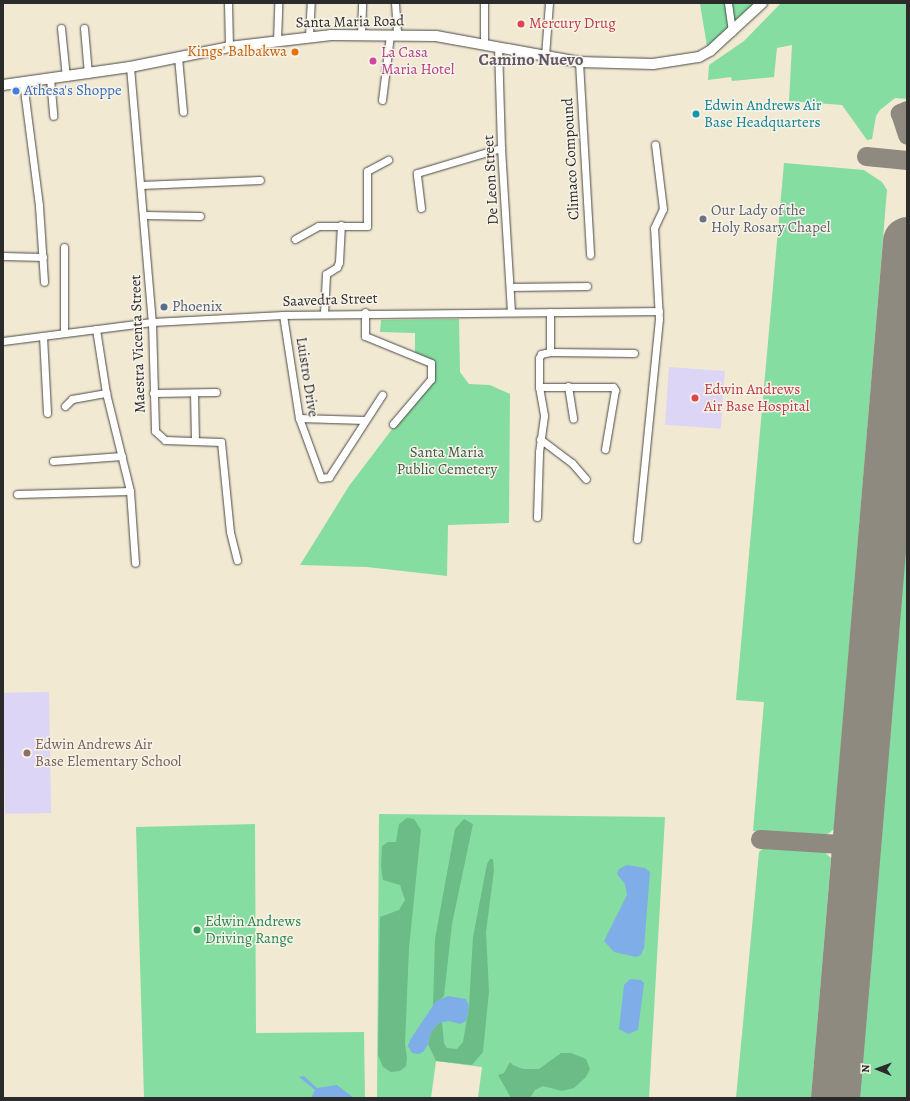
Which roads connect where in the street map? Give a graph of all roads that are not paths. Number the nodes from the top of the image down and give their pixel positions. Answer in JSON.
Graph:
{"nodes":[{"id":1,"x":228,"y":3,"type":"edge"},
{"id":2,"x":278,"y":3,"type":"edge"},
{"id":3,"x":311,"y":3,"type":"edge"},
{"id":4,"x":362,"y":3,"type":"edge"},
{"id":5,"x":395,"y":3,"type":"edge"},
{"id":6,"x":484,"y":3,"type":"edge"},
{"id":7,"x":549,"y":3,"type":"edge"},
{"id":8,"x":728,"y":3,"type":"edge"},
{"id":9,"x":762,"y":3,"type":"edge"},
{"id":10,"x":61,"y":28,"type":"dead end"},
{"id":11,"x":84,"y":28,"type":"dead end"},
{"id":12,"x":732,"y":32,"type":"junction"},
{"id":13,"x":361,"y":35,"type":"junction"},
{"id":14,"x":393,"y":35,"type":"junction"},
{"id":15,"x":309,"y":36,"type":"junction"},
{"id":16,"x":277,"y":41,"type":"junction"},
{"id":17,"x":484,"y":44,"type":"junction"},
{"id":18,"x":498,"y":46,"type":"junction"},
{"id":19,"x":229,"y":48,"type":"junction"},
{"id":20,"x":178,"y":56,"type":"junction"},
{"id":21,"x":545,"y":56,"type":"junction"},
{"id":22,"x":579,"y":62,"type":"junction"},
{"id":23,"x":130,"y":67,"type":"junction"},
{"id":24,"x":88,"y":74,"type":"junction"},
{"id":25,"x":66,"y":77,"type":"junction"},
{"id":26,"x":50,"y":78,"type":"junction"},
{"id":27,"x":23,"y":82,"type":"junction"},
{"id":28,"x":3,"y":85,"type":"edge"},
{"id":29,"x":382,"y":100,"type":"dead end"},
{"id":30,"x":183,"y":112,"type":"dead end"},
{"id":31,"x":53,"y":116,"type":"dead end"},
{"id":32,"x":655,"y":144,"type":"dead end"},
{"id":33,"x":501,"y":148,"type":"junction"},
{"id":34,"x":388,"y":160,"type":"dead end"},
{"id":35,"x":260,"y":180,"type":"dead end"},
{"id":36,"x":141,"y":185,"type":"junction"},
{"id":37,"x":420,"y":208,"type":"dead end"},
{"id":38,"x":144,"y":214,"type":"junction"},
{"id":39,"x":200,"y":216,"type":"dead end"},
{"id":40,"x":341,"y":226,"type":"junction"},
{"id":41,"x":295,"y":240,"type":"dead end"},
{"id":42,"x":64,"y":247,"type":"dead end"},
{"id":43,"x":590,"y":255,"type":"dead end"},
{"id":44,"x":3,"y":256,"type":"edge"},
{"id":45,"x":43,"y":256,"type":"junction"},
{"id":46,"x":44,"y":282,"type":"dead end"},
{"id":47,"x":587,"y":286,"type":"dead end"},
{"id":48,"x":511,"y":287,"type":"junction"},
{"id":49,"x":659,"y":311,"type":"junction"},
{"id":50,"x":365,"y":312,"type":"junction"},
{"id":51,"x":512,"y":312,"type":"junction"},
{"id":52,"x":550,"y":312,"type":"junction"},
{"id":53,"x":324,"y":313,"type":"junction"},
{"id":54,"x":283,"y":314,"type":"junction"},
{"id":55,"x":152,"y":322,"type":"junction"},
{"id":56,"x":96,"y":329,"type":"junction"},
{"id":57,"x":64,"y":333,"type":"junction"},
{"id":58,"x":43,"y":336,"type":"junction"},
{"id":59,"x":3,"y":341,"type":"edge"},
{"id":60,"x":550,"y":352,"type":"junction"},
{"id":61,"x":634,"y":353,"type":"dead end"},
{"id":62,"x":568,"y":386,"type":"junction"},
{"id":63,"x":539,"y":387,"type":"junction"},
{"id":64,"x":216,"y":392,"type":"dead end"},
{"id":65,"x":106,"y":393,"type":"junction"},
{"id":66,"x":153,"y":393,"type":"junction"},
{"id":67,"x":194,"y":393,"type":"junction"},
{"id":68,"x":382,"y":395,"type":"dead end"},
{"id":69,"x":65,"y":406,"type":"dead end"},
{"id":70,"x":46,"y":413,"type":"dead end"},
{"id":71,"x":299,"y":418,"type":"junction"},
{"id":72,"x":573,"y":419,"type":"dead end"},
{"id":73,"x":365,"y":420,"type":"junction"},
{"id":74,"x":393,"y":424,"type":"dead end"},
{"id":75,"x":540,"y":439,"type":"junction"},
{"id":76,"x":195,"y":441,"type":"junction"},
{"id":77,"x":605,"y":449,"type":"dead end"},
{"id":78,"x":122,"y":456,"type":"junction"},
{"id":79,"x":53,"y":461,"type":"dead end"},
{"id":80,"x":586,"y":479,"type":"dead end"},
{"id":81,"x":130,"y":491,"type":"junction"},
{"id":82,"x":17,"y":494,"type":"dead end"},
{"id":83,"x":537,"y":517,"type":"dead end"},
{"id":84,"x":637,"y":539,"type":"dead end"},
{"id":85,"x":237,"y":560,"type":"dead end"},
{"id":86,"x":135,"y":562,"type":"dead end"}],
"edges":[{"from":1,"to":19,"type":"street"},
{"from":2,"to":16,"type":"street"},
{"from":3,"to":15,"type":"street"},
{"from":4,"to":13,"type":"street"},
{"from":5,"to":14,"type":"street"},
{"from":6,"to":17,"type":"street"},
{"from":7,"to":21,"type":"street"},
{"from":8,"to":12,"type":"street"},
{"from":9,"to":12,"type":"main road","name":"Santa Maria Road"},
{"from":10,"to":25,"type":"street"},
{"from":11,"to":24,"type":"street"},
{"from":12,"to":22,"type":"main road","name":"Santa Maria Road"},
{"from":13,"to":14,"type":"main road","name":"Santa Maria Road"},
{"from":13,"to":15,"type":"main road","name":"Santa Maria Road"},
{"from":14,"to":17,"type":"main road","name":"Santa Maria Road"},
{"from":14,"to":29,"type":"street"},
{"from":15,"to":16,"type":"main road","name":"Santa Maria Road"},
{"from":16,"to":19,"type":"main road","name":"Santa Maria Road"},
{"from":17,"to":18,"type":"main road","name":"Santa Maria Road"},
{"from":18,"to":21,"type":"main road","name":"Santa Maria Road"},
{"from":18,"to":33,"type":"street","name":"De Leon Street"},
{"from":19,"to":20,"type":"main road","name":"Santa Maria Road"},
{"from":20,"to":23,"type":"main road","name":"Santa Maria Road"},
{"from":20,"to":30,"type":"street"},
{"from":21,"to":22,"type":"main road","name":"Santa Maria Road"},
{"from":22,"to":43,"type":"street","name":"Climaco Compound"},
{"from":23,"to":24,"type":"main road","name":"Santa Maria Road"},
{"from":23,"to":36,"type":"street","name":"Maestra Vicenta Street"},
{"from":24,"to":25,"type":"main road","name":"Santa Maria Road"},
{"from":25,"to":26,"type":"main road","name":"Santa Maria Road"},
{"from":26,"to":27,"type":"main road","name":"Santa Maria Road"},
{"from":26,"to":31,"type":"street"},
{"from":27,"to":28,"type":"main road","name":"Santa Maria Road"},
{"from":27,"to":45,"type":"street"},
{"from":32,"to":49,"type":"street"},
{"from":33,"to":37,"type":"street"},
{"from":33,"to":48,"type":"street","name":"De Leon Street"},
{"from":34,"to":40,"type":"street"},
{"from":35,"to":36,"type":"street"},
{"from":36,"to":38,"type":"street","name":"Maestra Vicenta Street"},
{"from":38,"to":39,"type":"street"},
{"from":38,"to":55,"type":"street","name":"Maestra Vicenta Street"},
{"from":40,"to":41,"type":"street"},
{"from":40,"to":53,"type":"street"},
{"from":42,"to":57,"type":"street"},
{"from":44,"to":45,"type":"street"},
{"from":45,"to":46,"type":"street"},
{"from":47,"to":48,"type":"street"},
{"from":48,"to":51,"type":"street","name":"De Leon Street"},
{"from":49,"to":52,"type":"street","name":"Saavedra Street"},
{"from":49,"to":84,"type":"street"},
{"from":50,"to":51,"type":"street","name":"Saavedra Street"},
{"from":50,"to":53,"type":"street","name":"Saavedra Street"},
{"from":50,"to":74,"type":"street"},
{"from":51,"to":52,"type":"street","name":"Saavedra Street"},
{"from":52,"to":60,"type":"street"},
{"from":53,"to":54,"type":"street","name":"Saavedra Street"},
{"from":54,"to":55,"type":"street","name":"Saavedra Street"},
{"from":54,"to":71,"type":"street","name":"Luistro Drive"},
{"from":55,"to":56,"type":"street","name":"Saavedra Street"},
{"from":55,"to":66,"type":"street","name":"Maestra Vicenta Street"},
{"from":56,"to":57,"type":"street","name":"Saavedra Street"},
{"from":56,"to":65,"type":"street"},
{"from":57,"to":58,"type":"street","name":"Saavedra Street"},
{"from":58,"to":59,"type":"street","name":"Saavedra Street"},
{"from":58,"to":70,"type":"street"},
{"from":60,"to":61,"type":"street"},
{"from":60,"to":63,"type":"street"},
{"from":62,"to":63,"type":"street"},
{"from":62,"to":72,"type":"street"},
{"from":62,"to":77,"type":"street"},
{"from":63,"to":75,"type":"street"},
{"from":64,"to":67,"type":"street"},
{"from":65,"to":69,"type":"street"},
{"from":65,"to":78,"type":"street"},
{"from":66,"to":67,"type":"street"},
{"from":66,"to":76,"type":"street","name":"Maestra Vicenta Street"},
{"from":67,"to":76,"type":"street"},
{"from":68,"to":73,"type":"street","name":"Luistro Drive"},
{"from":71,"to":73,"type":"street"},
{"from":71,"to":73,"type":"street","name":"Luistro Drive"},
{"from":75,"to":80,"type":"street"},
{"from":75,"to":83,"type":"street"},
{"from":76,"to":85,"type":"street","name":"Maestra Vicenta Street"},
{"from":78,"to":79,"type":"street"},
{"from":78,"to":81,"type":"street"},
{"from":81,"to":82,"type":"street"},
{"from":81,"to":86,"type":"street"}]}
